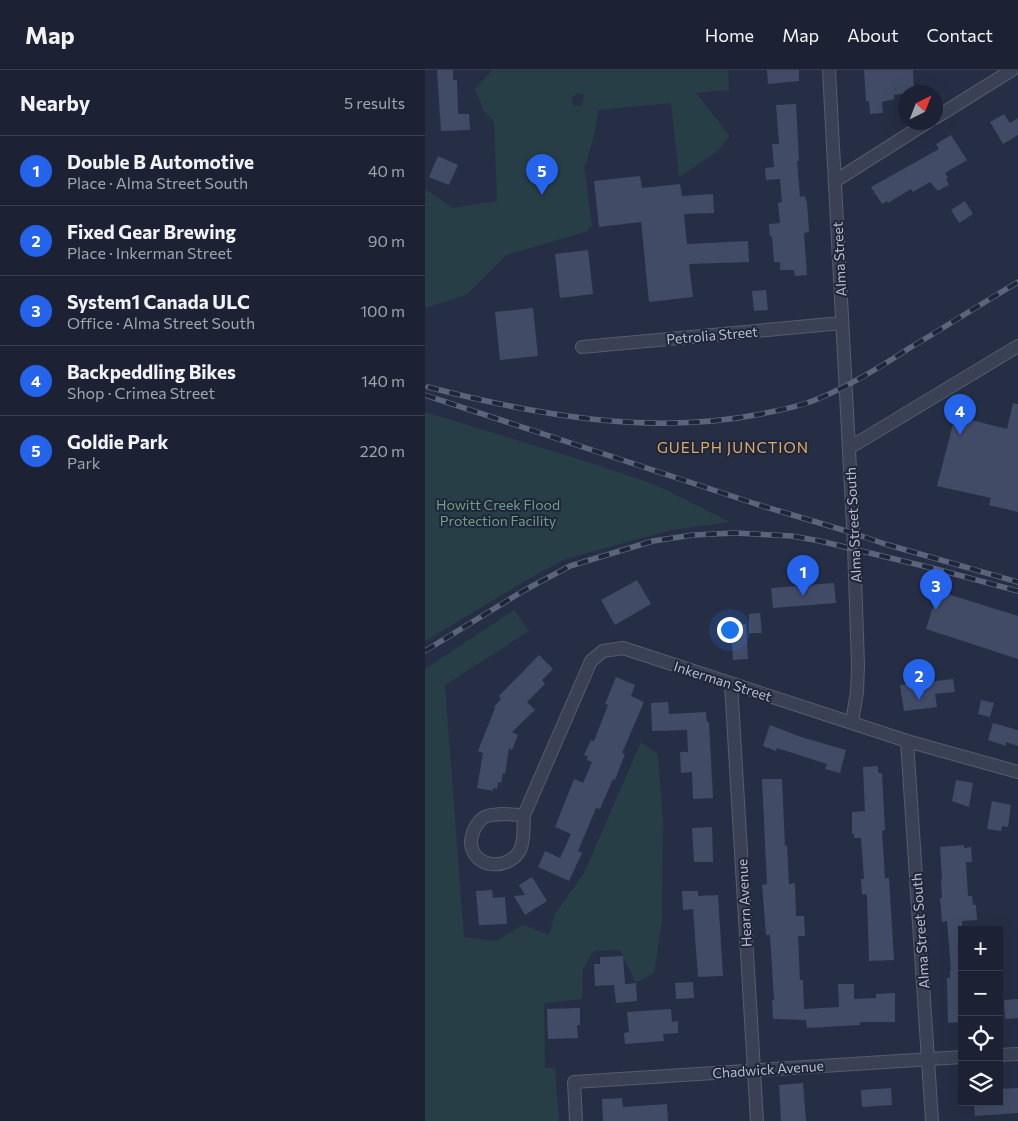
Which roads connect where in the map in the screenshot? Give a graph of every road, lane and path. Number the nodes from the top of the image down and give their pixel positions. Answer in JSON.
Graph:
{"nodes":[{"id":1,"x":829,"y":70,"type":"edge"},
{"id":2,"x":1012,"y":70,"type":"edge"},
{"id":3,"x":943,"y":113,"type":"edge"},
{"id":4,"x":916,"y":130,"type":"edge"},
{"id":5,"x":835,"y":181,"type":"junction"},
{"id":6,"x":842,"y":323,"type":"junction"},
{"id":7,"x":1018,"y":346,"type":"edge"},
{"id":8,"x":582,"y":347,"type":"dead end"},
{"id":9,"x":849,"y":448,"type":"junction"},
{"id":10,"x":731,"y":684,"type":"junction"},
{"id":11,"x":852,"y":722,"type":"junction"},
{"id":12,"x":907,"y":741,"type":"junction"},
{"id":13,"x":1018,"y":772,"type":"edge"},
{"id":14,"x":524,"y":815,"type":"junction"},
{"id":15,"x":1018,"y":1054,"type":"edge"},
{"id":16,"x":1003,"y":1055,"type":"edge"},
{"id":17,"x":958,"y":1057,"type":"edge"},
{"id":18,"x":928,"y":1058,"type":"junction"},
{"id":19,"x":754,"y":1069,"type":"junction"},
{"id":20,"x":576,"y":1121,"type":"edge"},
{"id":21,"x":757,"y":1121,"type":"edge"},
{"id":22,"x":931,"y":1121,"type":"edge"}],
"edges":[{"from":1,"to":5,"type":"street","name":"Alma Street"},
{"from":2,"to":3,"type":"street"},
{"from":4,"to":5,"type":"street"},
{"from":5,"to":6,"type":"street","name":"Alma Street"},
{"from":6,"to":8,"type":"street","name":"Petrolia Street"},
{"from":6,"to":9,"type":"street","name":"Alma Street"},
{"from":7,"to":9,"type":"street"},
{"from":9,"to":11,"type":"street","name":"Alma Street South"},
{"from":10,"to":11,"type":"street","name":"Inkerman Street"},
{"from":10,"to":14,"type":"street","name":"Inkerman Street"},
{"from":10,"to":19,"type":"street","name":"Hearn Avenue"},
{"from":11,"to":12,"type":"street","name":"Inkerman Street"},
{"from":12,"to":13,"type":"street","name":"Inkerman Street"},
{"from":12,"to":18,"type":"street","name":"Alma Street South"},
{"from":14,"to":14,"type":"street","name":"Inkerman Street"},
{"from":15,"to":16,"type":"street"},
{"from":17,"to":18,"type":"street","name":"Chadwick Avenue"},
{"from":18,"to":19,"type":"street","name":"Chadwick Avenue"},
{"from":18,"to":22,"type":"street","name":"Alma Street South"},
{"from":19,"to":20,"type":"street","name":"Chadwick Avenue"},
{"from":19,"to":21,"type":"street","name":"Hearn Avenue"}]}
